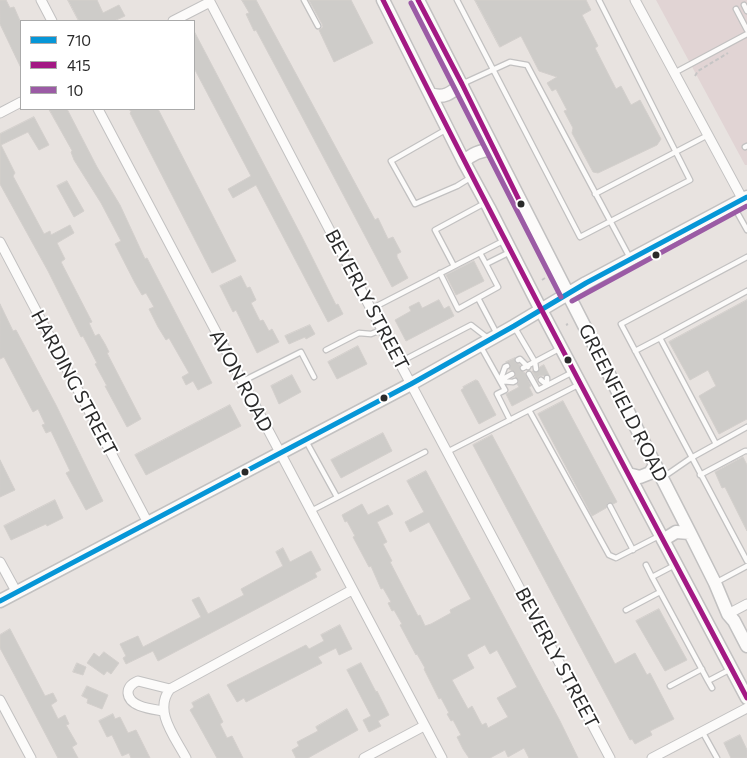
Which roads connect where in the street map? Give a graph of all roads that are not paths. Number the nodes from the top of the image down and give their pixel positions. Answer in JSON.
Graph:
{"nodes":[{"id":1,"x":41,"y":0,"type":"edge"},
{"id":2,"x":304,"y":0,"type":"edge"},
{"id":3,"x":383,"y":0,"type":"edge"},
{"id":4,"x":457,"y":0,"type":"edge"},
{"id":5,"x":599,"y":0,"type":"edge"},
{"id":6,"x":635,"y":0,"type":"edge"},
{"id":7,"x":210,"y":1,"type":"edge"},
{"id":8,"x":421,"y":1,"type":"edge"},
{"id":9,"x":744,"y":5,"type":"dead end"},
{"id":10,"x":736,"y":9,"type":"dead end"},
{"id":11,"x":747,"y":11,"type":"edge"},
{"id":12,"x":51,"y":20,"type":"edge"},
{"id":13,"x":175,"y":20,"type":"edge"},
{"id":14,"x":318,"y":26,"type":"dead end"},
{"id":15,"x":747,"y":30,"type":"edge"},
{"id":16,"x":747,"y":34,"type":"edge"},
{"id":17,"x":493,"y":70,"type":"junction"},
{"id":18,"x":674,"y":73,"type":"junction"},
{"id":19,"x":462,"y":84,"type":"junction"},
{"id":20,"x":430,"y":94,"type":"junction"},
{"id":21,"x":20,"y":103,"type":"edge"},
{"id":22,"x":99,"y":110,"type":"edge"},
{"id":23,"x":0,"y":113,"type":"edge"},
{"id":24,"x":448,"y":128,"type":"junction"},
{"id":25,"x":709,"y":134,"type":"junction"},
{"id":26,"x":493,"y":150,"type":"junction"},
{"id":27,"x":675,"y":151,"type":"junction"},
{"id":28,"x":464,"y":162,"type":"junction"},
{"id":29,"x":472,"y":177,"type":"junction"},
{"id":30,"x":595,"y":194,"type":"junction"},
{"id":31,"x":741,"y":201,"type":"edge"},
{"id":32,"x":486,"y":202,"type":"junction"},
{"id":33,"x":610,"y":221,"type":"junction"},
{"id":34,"x":747,"y":230,"type":"edge"},
{"id":35,"x":505,"y":239,"type":"junction"},
{"id":36,"x":0,"y":242,"type":"edge"},
{"id":37,"x":511,"y":251,"type":"junction"},
{"id":38,"x":480,"y":253,"type":"junction"},
{"id":39,"x":747,"y":257,"type":"edge"},
{"id":40,"x":630,"y":259,"type":"junction"},
{"id":41,"x":486,"y":264,"type":"junction"},
{"id":42,"x":454,"y":266,"type":"junction"},
{"id":43,"x":440,"y":274,"type":"junction"},
{"id":44,"x":747,"y":291,"type":"edge"},
{"id":45,"x":568,"y":294,"type":"junction"},
{"id":46,"x":478,"y":298,"type":"junction"},
{"id":47,"x":371,"y":309,"type":"junction"},
{"id":48,"x":541,"y":310,"type":"junction"},
{"id":49,"x":514,"y":326,"type":"junction"},
{"id":50,"x":383,"y":329,"type":"junction"},
{"id":51,"x":660,"y":338,"type":"junction"},
{"id":52,"x":489,"y":340,"type":"junction"},
{"id":53,"x":562,"y":348,"type":"junction"},
{"id":54,"x":326,"y":350,"type":"dead end"},
{"id":55,"x":635,"y":351,"type":"junction"},
{"id":56,"x":518,"y":360,"type":"dead end"},
{"id":57,"x":400,"y":362,"type":"junction"},
{"id":58,"x":535,"y":362,"type":"junction"},
{"id":59,"x":507,"y":366,"type":"dead end"},
{"id":60,"x":525,"y":367,"type":"junction"},
{"id":61,"x":541,"y":367,"type":"dead end"},
{"id":62,"x":536,"y":370,"type":"dead end"},
{"id":63,"x":574,"y":371,"type":"junction"},
{"id":64,"x":512,"y":374,"type":"dead end"},
{"id":65,"x":314,"y":378,"type":"dead end"},
{"id":66,"x":547,"y":378,"type":"dead end"},
{"id":67,"x":516,"y":380,"type":"dead end"},
{"id":68,"x":541,"y":380,"type":"dead end"},
{"id":69,"x":500,"y":381,"type":"junction"},
{"id":70,"x":242,"y":382,"type":"junction"},
{"id":71,"x":411,"y":384,"type":"junction"},
{"id":72,"x":581,"y":384,"type":"junction"},
{"id":73,"x":547,"y":385,"type":"junction"},
{"id":74,"x":551,"y":399,"type":"junction"},
{"id":75,"x":554,"y":405,"type":"dead end"},
{"id":76,"x":529,"y":410,"type":"junction"},
{"id":77,"x":510,"y":420,"type":"junction"},
{"id":78,"x":747,"y":428,"type":"edge"},
{"id":79,"x":306,"y":440,"type":"junction"},
{"id":80,"x":716,"y":444,"type":"junction"},
{"id":81,"x":747,"y":451,"type":"edge"},
{"id":82,"x":425,"y":452,"type":"dead end"},
{"id":83,"x":447,"y":452,"type":"junction"},
{"id":84,"x":279,"y":454,"type":"junction"},
{"id":85,"x":691,"y":458,"type":"junction"},
{"id":86,"x":655,"y":465,"type":"junction"},
{"id":87,"x":628,"y":474,"type":"junction"},
{"id":88,"x":700,"y":475,"type":"junction"},
{"id":89,"x":661,"y":479,"type":"junction"},
{"id":90,"x":337,"y":497,"type":"junction"},
{"id":91,"x":610,"y":506,"type":"dead end"},
{"id":92,"x":310,"y":511,"type":"junction"},
{"id":93,"x":148,"y":524,"type":"junction"},
{"id":94,"x":690,"y":533,"type":"junction"},
{"id":95,"x":662,"y":538,"type":"junction"},
{"id":96,"x":633,"y":550,"type":"junction"},
{"id":97,"x":747,"y":561,"type":"edge"},
{"id":98,"x":0,"y":562,"type":"edge"},
{"id":99,"x":676,"y":564,"type":"junction"},
{"id":100,"x":646,"y":566,"type":"dead end"},
{"id":101,"x":747,"y":566,"type":"edge"},
{"id":102,"x":652,"y":577,"type":"junction"},
{"id":103,"x":715,"y":583,"type":"junction"},
{"id":104,"x":352,"y":590,"type":"junction"},
{"id":105,"x":16,"y":592,"type":"junction"},
{"id":106,"x":660,"y":592,"type":"junction"},
{"id":107,"x":0,"y":601,"type":"edge"},
{"id":108,"x":747,"y":604,"type":"edge"},
{"id":109,"x":626,"y":610,"type":"dead end"},
{"id":110,"x":728,"y":614,"type":"junction"},
{"id":111,"x":747,"y":646,"type":"edge"},
{"id":112,"x":702,"y":669,"type":"junction"},
{"id":113,"x":731,"y":669,"type":"junction"},
{"id":114,"x":708,"y":680,"type":"junction"},
{"id":115,"x":670,"y":686,"type":"dead end"},
{"id":116,"x":712,"y":688,"type":"dead end"},
{"id":117,"x":170,"y":689,"type":"junction"},
{"id":118,"x":747,"y":698,"type":"edge"},
{"id":119,"x":0,"y":700,"type":"edge"},
{"id":120,"x":747,"y":708,"type":"edge"},
{"id":121,"x":163,"y":711,"type":"junction"},
{"id":122,"x":424,"y":726,"type":"junction"},
{"id":123,"x":702,"y":731,"type":"junction"},
{"id":124,"x":31,"y":758,"type":"edge"},
{"id":125,"x":186,"y":758,"type":"edge"},
{"id":126,"x":364,"y":758,"type":"edge"},
{"id":127,"x":442,"y":758,"type":"edge"},
{"id":128,"x":610,"y":758,"type":"edge"},
{"id":129,"x":652,"y":758,"type":"edge"},
{"id":130,"x":717,"y":758,"type":"edge"}],
"edges":[{"from":1,"to":12,"type":"street"},
{"from":2,"to":14,"type":"lane"},
{"from":3,"to":20,"type":"main road","name":"GREENFIELD ROAD"},
{"from":4,"to":17,"type":"lane"},
{"from":5,"to":27,"type":"lane"},
{"from":6,"to":18,"type":"street"},
{"from":7,"to":13,"type":"street"},
{"from":7,"to":47,"type":"street","name":"BEVERLY STREET"},
{"from":8,"to":19,"type":"main road","name":"GREENFIELD ROAD"},
{"from":9,"to":11,"type":"lane"},
{"from":10,"to":15,"type":"lane"},
{"from":16,"to":18,"type":"lane"},
{"from":17,"to":19,"type":"lane"},
{"from":17,"to":30,"type":"lane"},
{"from":17,"to":33,"type":"lane"},
{"from":18,"to":25,"type":"street"},
{"from":19,"to":20,"type":"main road"},
{"from":19,"to":26,"type":"main road","name":"GREENFIELD ROAD"},
{"from":20,"to":24,"type":"main road","name":"GREENFIELD ROAD"},
{"from":21,"to":23,"type":"street"},
{"from":22,"to":70,"type":"street","name":"AVON ROAD"},
{"from":24,"to":28,"type":"main road","name":"GREENFIELD ROAD"},
{"from":24,"to":29,"type":"lane"},
{"from":25,"to":27,"type":"lane"},
{"from":25,"to":31,"type":"street"},
{"from":26,"to":28,"type":"main road"},
{"from":26,"to":45,"type":"main road","name":"GREENFIELD ROAD"},
{"from":27,"to":30,"type":"lane"},
{"from":27,"to":33,"type":"lane"},
{"from":28,"to":29,"type":"main road","name":"GREENFIELD ROAD"},
{"from":29,"to":32,"type":"main road","name":"GREENFIELD ROAD"},
{"from":30,"to":33,"type":"lane"},
{"from":31,"to":34,"type":"lane"},
{"from":31,"to":40,"type":"main road"},
{"from":32,"to":35,"type":"main road","name":"GREENFIELD ROAD"},
{"from":32,"to":42,"type":"lane"},
{"from":33,"to":40,"type":"lane"},
{"from":35,"to":37,"type":"main road","name":"GREENFIELD ROAD"},
{"from":35,"to":38,"type":"lane"},
{"from":36,"to":93,"type":"street","name":"HARDING STREET"},
{"from":37,"to":41,"type":"lane"},
{"from":37,"to":48,"type":"main road","name":"GREENFIELD ROAD"},
{"from":38,"to":41,"type":"lane"},
{"from":38,"to":42,"type":"lane"},
{"from":39,"to":55,"type":"lane"},
{"from":40,"to":45,"type":"main road"},
{"from":41,"to":46,"type":"lane"},
{"from":42,"to":43,"type":"lane"},
{"from":43,"to":46,"type":"lane"},
{"from":43,"to":47,"type":"lane"},
{"from":44,"to":51,"type":"lane"},
{"from":45,"to":48,"type":"main road"},
{"from":45,"to":86,"type":"main road","name":"GREENFIELD ROAD"},
{"from":46,"to":52,"type":"lane"},
{"from":47,"to":50,"type":"street","name":"BEVERLY STREET"},
{"from":48,"to":49,"type":"main road"},
{"from":48,"to":53,"type":"main road","name":"GREENFIELD ROAD"},
{"from":49,"to":52,"type":"main road"},
{"from":49,"to":58,"type":"lane"},
{"from":50,"to":54,"type":"lane"},
{"from":50,"to":57,"type":"street","name":"BEVERLY STREET"},
{"from":51,"to":55,"type":"lane"},
{"from":51,"to":80,"type":"lane"},
{"from":52,"to":57,"type":"lane"},
{"from":52,"to":69,"type":"lane"},
{"from":52,"to":71,"type":"main road"},
{"from":53,"to":58,"type":"lane"},
{"from":53,"to":63,"type":"main road","name":"GREENFIELD ROAD"},
{"from":55,"to":85,"type":"lane"},
{"from":56,"to":60,"type":"lane"},
{"from":57,"to":71,"type":"street","name":"BEVERLY STREET"},
{"from":58,"to":60,"type":"lane"},
{"from":58,"to":61,"type":"lane"},
{"from":58,"to":62,"type":"lane"},
{"from":59,"to":69,"type":"lane"},
{"from":60,"to":73,"type":"lane"},
{"from":63,"to":72,"type":"main road","name":"GREENFIELD ROAD"},
{"from":63,"to":73,"type":"lane"},
{"from":64,"to":69,"type":"lane"},
{"from":65,"to":70,"type":"lane"},
{"from":66,"to":73,"type":"lane"},
{"from":67,"to":69,"type":"lane"},
{"from":68,"to":73,"type":"lane"},
{"from":69,"to":77,"type":"lane"},
{"from":70,"to":84,"type":"street","name":"AVON ROAD"},
{"from":71,"to":79,"type":"main road"},
{"from":71,"to":83,"type":"street","name":"BEVERLY STREET"},
{"from":72,"to":74,"type":"lane"},
{"from":72,"to":87,"type":"main road","name":"GREENFIELD ROAD"},
{"from":74,"to":75,"type":"lane"},
{"from":74,"to":76,"type":"lane"},
{"from":76,"to":77,"type":"lane"},
{"from":76,"to":96,"type":"lane"},
{"from":77,"to":83,"type":"lane"},
{"from":78,"to":80,"type":"lane"},
{"from":79,"to":84,"type":"main road"},
{"from":79,"to":90,"type":"lane"},
{"from":80,"to":85,"type":"lane"},
{"from":81,"to":88,"type":"lane"},
{"from":82,"to":90,"type":"lane"},
{"from":83,"to":128,"type":"street","name":"BEVERLY STREET"},
{"from":84,"to":92,"type":"street","name":"AVON ROAD"},
{"from":84,"to":93,"type":"main road"},
{"from":85,"to":88,"type":"lane"},
{"from":85,"to":89,"type":"lane"},
{"from":86,"to":87,"type":"main road"},
{"from":86,"to":89,"type":"main road","name":"GREENFIELD ROAD"},
{"from":87,"to":95,"type":"main road","name":"GREENFIELD ROAD"},
{"from":88,"to":97,"type":"lane"},
{"from":89,"to":94,"type":"main road","name":"GREENFIELD ROAD"},
{"from":90,"to":92,"type":"lane"},
{"from":91,"to":96,"type":"lane"},
{"from":92,"to":104,"type":"street","name":"AVON ROAD"},
{"from":93,"to":105,"type":"main road"},
{"from":94,"to":95,"type":"main road"},
{"from":94,"to":103,"type":"main road","name":"GREENFIELD ROAD"},
{"from":95,"to":96,"type":"lane"},
{"from":95,"to":99,"type":"main road","name":"GREENFIELD ROAD"},
{"from":98,"to":105,"type":"street"},
{"from":99,"to":102,"type":"lane"},
{"from":99,"to":113,"type":"main road","name":"GREENFIELD ROAD"},
{"from":100,"to":102,"type":"lane"},
{"from":101,"to":103,"type":"lane"},
{"from":102,"to":106,"type":"lane"},
{"from":103,"to":110,"type":"main road","name":"GREENFIELD ROAD"},
{"from":104,"to":117,"type":"street"},
{"from":104,"to":122,"type":"street","name":"AVON ROAD"},
{"from":105,"to":107,"type":"main road"},
{"from":106,"to":109,"type":"lane"},
{"from":106,"to":112,"type":"lane"},
{"from":108,"to":110,"type":"street"},
{"from":110,"to":111,"type":"main road","name":"GREENFIELD ROAD"},
{"from":112,"to":114,"type":"lane"},
{"from":112,"to":115,"type":"lane"},
{"from":113,"to":114,"type":"lane"},
{"from":113,"to":118,"type":"main road","name":"GREENFIELD ROAD"},
{"from":114,"to":116,"type":"lane"},
{"from":117,"to":121,"type":"street"},
{"from":117,"to":121,"type":"street"},
{"from":119,"to":124,"type":"street"},
{"from":120,"to":123,"type":"street"},
{"from":121,"to":125,"type":"street"},
{"from":122,"to":126,"type":"street"},
{"from":122,"to":127,"type":"street","name":"AVON ROAD"},
{"from":123,"to":129,"type":"street"},
{"from":123,"to":130,"type":"lane"}]}
